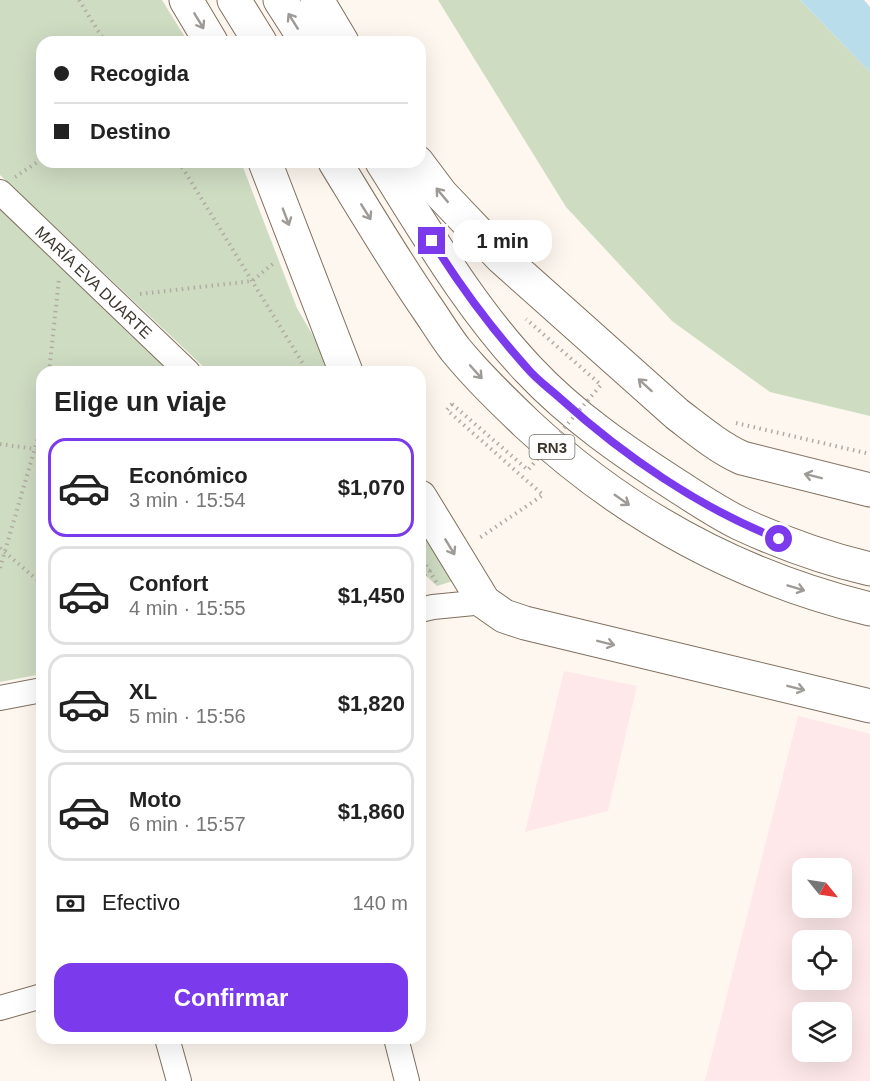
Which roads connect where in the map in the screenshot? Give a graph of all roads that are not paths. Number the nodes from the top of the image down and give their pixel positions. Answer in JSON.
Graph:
{"nodes":[{"id":1,"x":186,"y":0,"type":"edge"},
{"id":2,"x":234,"y":0,"type":"edge"},
{"id":3,"x":280,"y":0,"type":"edge"},
{"id":4,"x":317,"y":0,"type":"edge"},
{"id":5,"x":207,"y":36,"type":"edge"},
{"id":6,"x":256,"y":36,"type":"edge"},
{"id":7,"x":303,"y":36,"type":"edge"},
{"id":8,"x":338,"y":36,"type":"edge"},
{"id":9,"x":267,"y":168,"type":"edge"},
{"id":10,"x":339,"y":168,"type":"edge"},
{"id":11,"x":386,"y":168,"type":"edge"},
{"id":12,"x":422,"y":168,"type":"edge"},
{"id":13,"x":4,"y":187,"type":"edge"},
{"id":14,"x":182,"y":366,"type":"edge"},
{"id":15,"x":344,"y":366,"type":"edge"},
{"id":16,"x":870,"y":490,"type":"edge"},
{"id":17,"x":426,"y":515,"type":"edge"},
{"id":18,"x":870,"y":569,"type":"edge"},
{"id":19,"x":484,"y":602,"type":"junction"},
{"id":20,"x":431,"y":604,"type":"edge"},
{"id":21,"x":870,"y":609,"type":"edge"},
{"id":22,"x":36,"y":691,"type":"edge"},
{"id":23,"x":0,"y":698,"type":"edge"},
{"id":24,"x":870,"y":706,"type":"edge"},
{"id":25,"x":36,"y":998,"type":"edge"},
{"id":26,"x":0,"y":1008,"type":"edge"},
{"id":27,"x":169,"y":1044,"type":"edge"},
{"id":28,"x":398,"y":1044,"type":"edge"},
{"id":29,"x":179,"y":1081,"type":"edge"},
{"id":30,"x":407,"y":1081,"type":"edge"}],
"edges":[{"from":1,"to":5,"type":"main road","one_way":true},
{"from":2,"to":6,"type":"main road"},
{"from":7,"to":3,"type":"main road","one_way":true},
{"from":4,"to":8,"type":"main road"},
{"from":9,"to":15,"type":"main road","one_way":true},
{"from":10,"to":21,"type":"main road","number":"RN3","one_way":true},
{"from":11,"to":18,"type":"main road","number":"RN3"},
{"from":16,"to":12,"type":"main road","one_way":true},
{"from":13,"to":14,"type":"street","name":"MARÍA EVA DUARTE"},
{"from":17,"to":19,"type":"main road","one_way":true},
{"from":19,"to":20,"type":"street"},
{"from":19,"to":24,"type":"main road","one_way":true},
{"from":22,"to":23,"type":"street"},
{"from":25,"to":26,"type":"street"},
{"from":27,"to":29,"type":"street"},
{"from":28,"to":30,"type":"street"}]}
